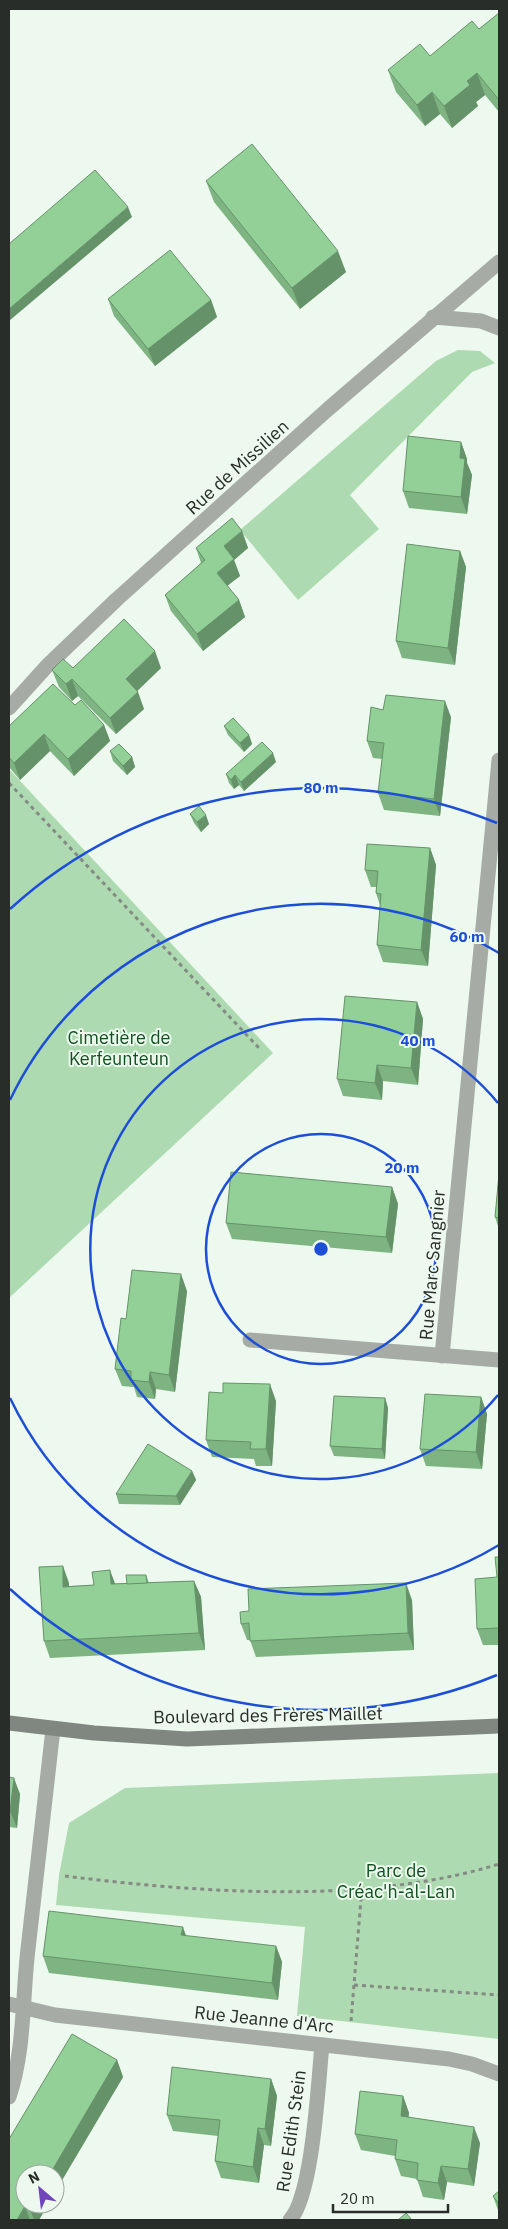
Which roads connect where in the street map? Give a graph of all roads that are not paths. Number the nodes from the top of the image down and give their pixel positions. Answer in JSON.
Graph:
{"nodes":[{"id":1,"x":499,"y":262,"type":"edge"},
{"id":2,"x":433,"y":317,"type":"junction"},
{"id":3,"x":499,"y":328,"type":"edge"},
{"id":4,"x":9,"y":708,"type":"edge"},
{"id":5,"x":499,"y":760,"type":"edge"},
{"id":6,"x":250,"y":1340,"type":"dead end"},
{"id":7,"x":442,"y":1356,"type":"junction"},
{"id":8,"x":499,"y":1360,"type":"edge"},
{"id":9,"x":9,"y":1723,"type":"edge"},
{"id":10,"x":499,"y":1726,"type":"edge"},
{"id":11,"x":53,"y":1729,"type":"junction"},
{"id":12,"x":16,"y":2006,"type":"edge"},
{"id":13,"x":322,"y":2045,"type":"junction"},
{"id":14,"x":499,"y":2074,"type":"edge"},
{"id":15,"x":9,"y":2097,"type":"edge"},
{"id":16,"x":290,"y":2220,"type":"edge"}],
"edges":[{"from":1,"to":2,"type":"street","name":"Rue de Missilien"},
{"from":2,"to":3,"type":"street"},
{"from":2,"to":4,"type":"street","name":"Rue de Missilien"},
{"from":5,"to":7,"type":"street","name":"Rue Marc Sangnier"},
{"from":6,"to":7,"type":"street"},
{"from":7,"to":8,"type":"street"},
{"from":9,"to":11,"type":"street","name":"Boulevard des Frères Maillet"},
{"from":10,"to":11,"type":"street","name":"Boulevard des Frères Maillet"},
{"from":11,"to":12,"type":"street"},
{"from":12,"to":13,"type":"street","name":"Rue Jeanne d'Arc"},
{"from":12,"to":15,"type":"street"},
{"from":13,"to":14,"type":"street","name":"Rue Jeanne d'Arc"},
{"from":13,"to":16,"type":"street","name":"Rue Edith Stein"}]}
